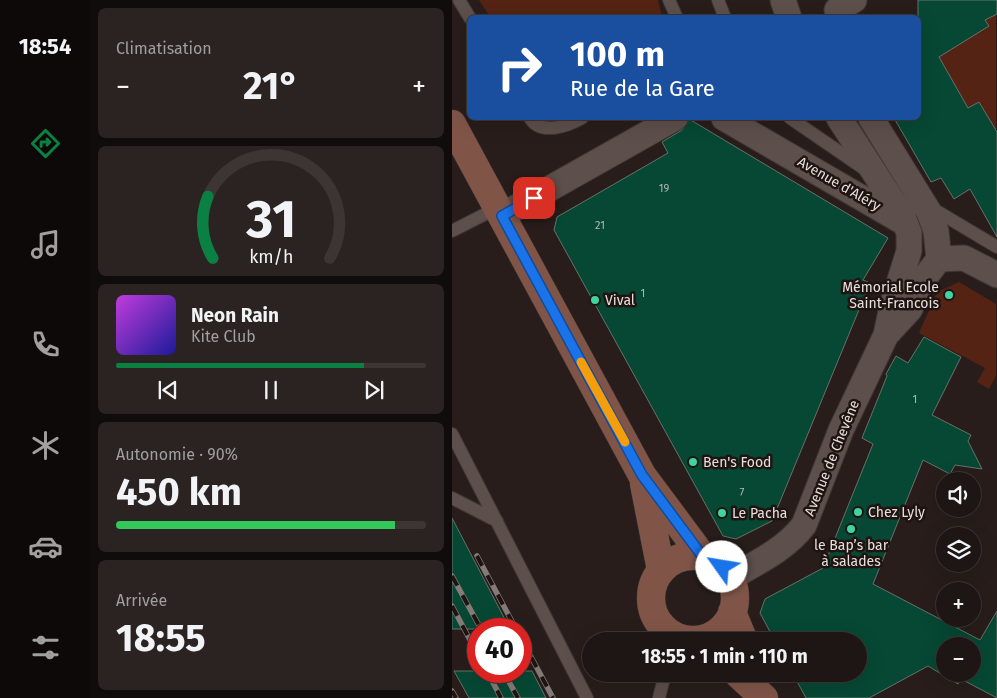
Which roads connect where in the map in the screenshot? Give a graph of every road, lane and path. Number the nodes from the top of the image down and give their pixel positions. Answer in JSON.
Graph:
{"nodes":[{"id":1,"x":459,"y":0,"type":"edge"},
{"id":2,"x":669,"y":0,"type":"edge"},
{"id":3,"x":718,"y":0,"type":"edge"},
{"id":4,"x":783,"y":0,"type":"edge"},
{"id":5,"x":468,"y":15,"type":"edge"},
{"id":6,"x":676,"y":15,"type":"edge"},
{"id":7,"x":724,"y":15,"type":"edge"},
{"id":8,"x":788,"y":15,"type":"edge"},
{"id":9,"x":531,"y":120,"type":"edge"},
{"id":10,"x":579,"y":120,"type":"edge"},
{"id":11,"x":671,"y":120,"type":"edge"},
{"id":12,"x":727,"y":120,"type":"edge"},
{"id":13,"x":793,"y":120,"type":"edge"},
{"id":14,"x":840,"y":120,"type":"edge"},
{"id":15,"x":872,"y":120,"type":"edge"},
{"id":16,"x":452,"y":124,"type":"edge"},
{"id":17,"x":879,"y":179,"type":"junction"},
{"id":18,"x":926,"y":205,"type":"junction"},
{"id":19,"x":499,"y":212,"type":"junction"},
{"id":20,"x":907,"y":225,"type":"junction"},
{"id":21,"x":452,"y":231,"type":"edge"},
{"id":22,"x":996,"y":247,"type":"edge"},
{"id":23,"x":939,"y":259,"type":"junction"},
{"id":24,"x":996,"y":275,"type":"edge"},
{"id":25,"x":886,"y":335,"type":"junction"},
{"id":26,"x":452,"y":434,"type":"edge"},
{"id":27,"x":642,"y":475,"type":"junction"},
{"id":28,"x":452,"y":498,"type":"edge"},
{"id":29,"x":497,"y":521,"type":"junction"},
{"id":30,"x":703,"y":557,"type":"junction"},
{"id":31,"x":661,"y":570,"type":"junction"},
{"id":32,"x":730,"y":578,"type":"junction"},
{"id":33,"x":732,"y":612,"type":"junction"},
{"id":34,"x":667,"y":632,"type":"edge"},
{"id":35,"x":718,"y":632,"type":"edge"},
{"id":36,"x":740,"y":632,"type":"edge"},
{"id":37,"x":663,"y":682,"type":"edge"},
{"id":38,"x":747,"y":682,"type":"edge"},
{"id":39,"x":759,"y":682,"type":"edge"},
{"id":40,"x":588,"y":698,"type":"edge"},
{"id":41,"x":659,"y":698,"type":"edge"},
{"id":42,"x":765,"y":698,"type":"edge"}],
"edges":[{"from":1,"to":5,"type":"lane"},
{"from":2,"to":6,"type":"lane"},
{"from":3,"to":7,"type":"lane"},
{"from":4,"to":8,"type":"street"},
{"from":9,"to":10,"type":"lane"},
{"from":11,"to":19,"type":"street"},
{"from":12,"to":20,"type":"street","name":"Avenue d'Aléry"},
{"from":13,"to":17,"type":"lane","name":"Avenue d'Aléry"},
{"from":14,"to":17,"type":"street","name":"Avenue d'Aléry"},
{"from":15,"to":18,"type":"street","name":"Avenue d'Aléry"},
{"from":16,"to":19,"type":"street"},
{"from":17,"to":18,"type":"lane","name":"Avenue d'Aléry"},
{"from":17,"to":20,"type":"street","name":"Avenue d'Aléry"},
{"from":18,"to":22,"type":"lane","name":"Avenue d'Aléry"},
{"from":18,"to":23,"type":"street","name":"Avenue d'Aléry"},
{"from":19,"to":21,"type":"lane"},
{"from":19,"to":27,"type":"street"},
{"from":20,"to":25,"type":"street","name":"Avenue de Chevêne"},
{"from":23,"to":24,"type":"street"},
{"from":23,"to":25,"type":"street","name":"Avenue de Chevêne"},
{"from":25,"to":32,"type":"street","name":"Avenue de Chevêne"},
{"from":26,"to":29,"type":"lane"},
{"from":27,"to":30,"type":"street"},
{"from":27,"to":31,"type":"street"},
{"from":28,"to":29,"type":"lane"},
{"from":29,"to":40,"type":"lane"},
{"from":30,"to":31,"type":"street"},
{"from":30,"to":32,"type":"street"},
{"from":31,"to":34,"type":"street"},
{"from":32,"to":33,"type":"street"},
{"from":33,"to":35,"type":"street"},
{"from":33,"to":36,"type":"street"},
{"from":37,"to":41,"type":"lane"},
{"from":38,"to":42,"type":"street"},
{"from":39,"to":42,"type":"street"}]}
